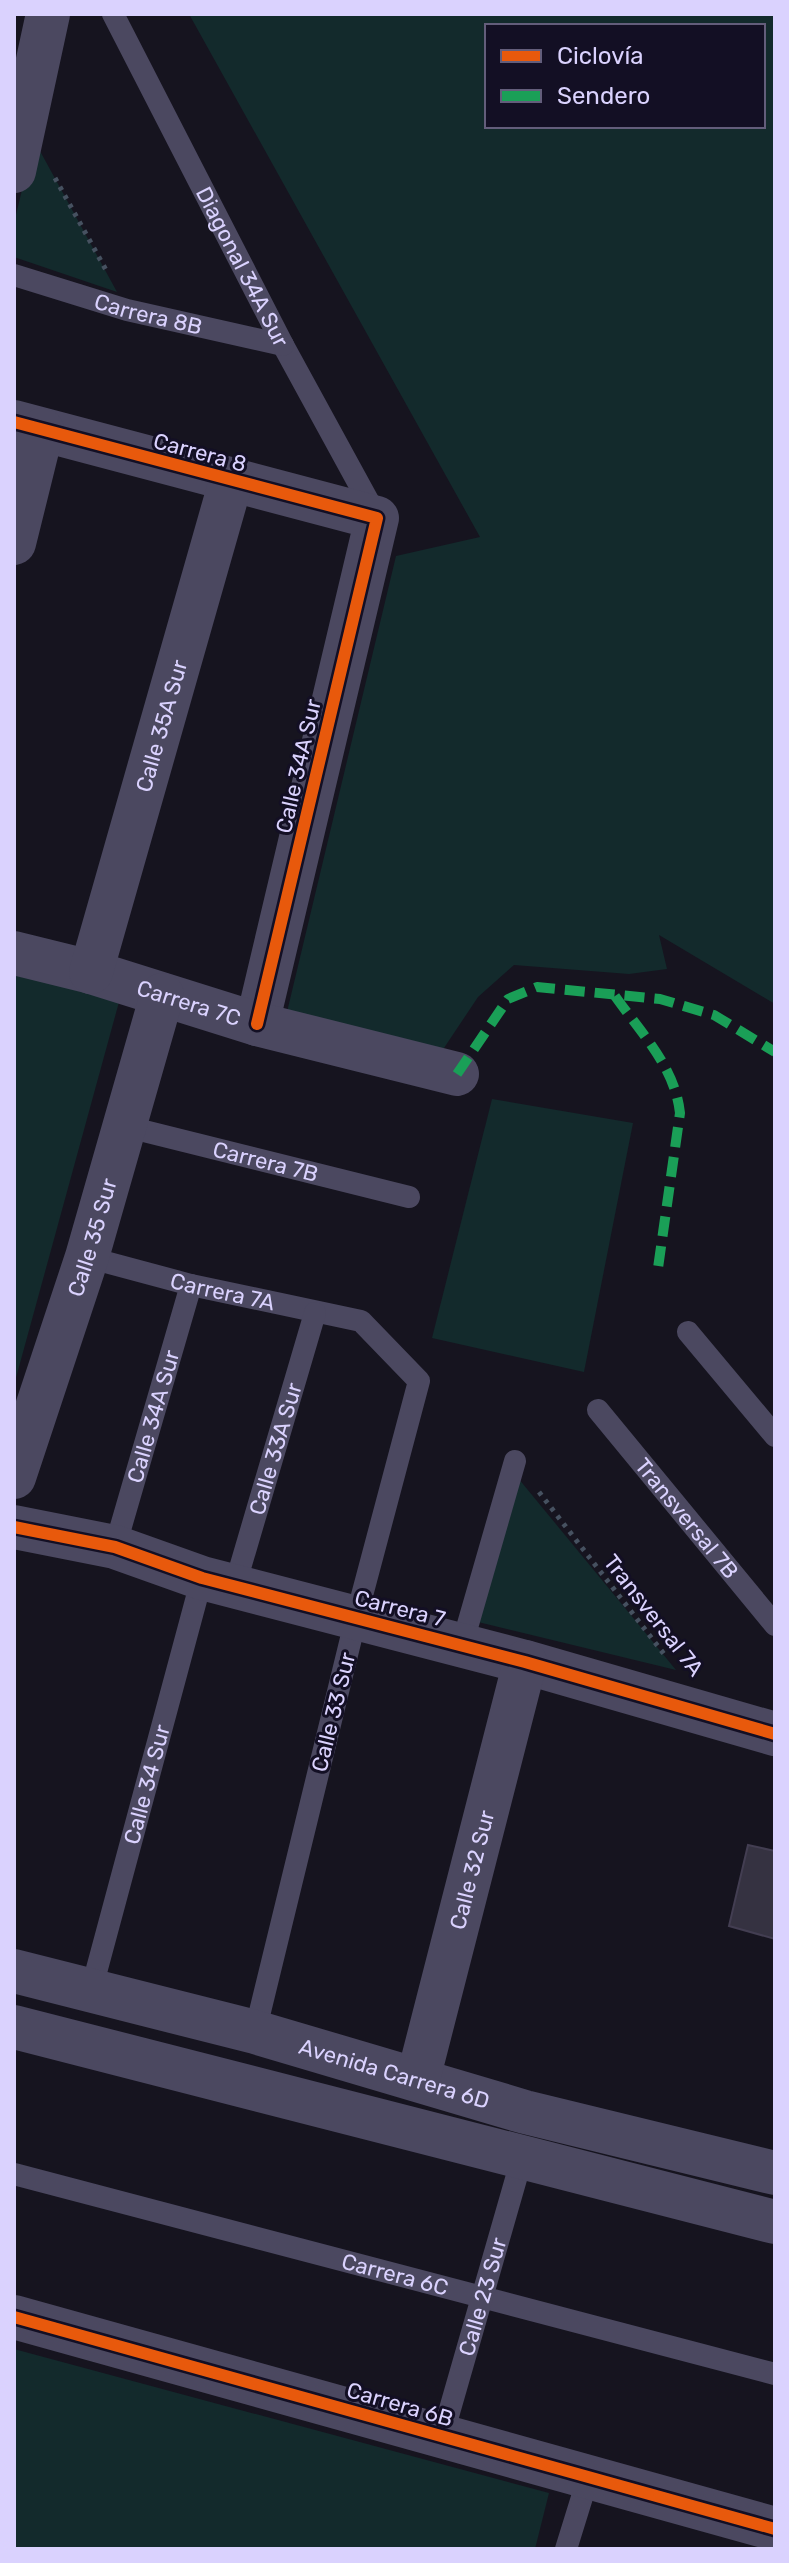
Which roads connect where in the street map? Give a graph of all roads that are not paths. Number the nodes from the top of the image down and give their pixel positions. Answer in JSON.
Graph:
{"nodes":[{"id":1,"x":48,"y":14,"type":"edge"},
{"id":2,"x":113,"y":14,"type":"edge"},
{"id":3,"x":14,"y":171,"type":"edge"},
{"id":4,"x":14,"y":275,"type":"edge"},
{"id":5,"x":283,"y":345,"type":"junction"},
{"id":6,"x":28,"y":426,"type":"edge"},
{"id":7,"x":231,"y":481,"type":"junction"},
{"id":8,"x":377,"y":518,"type":"junction"},
{"id":9,"x":14,"y":543,"type":"edge"},
{"id":10,"x":14,"y":953,"type":"edge"},
{"id":11,"x":91,"y":972,"type":"junction"},
{"id":12,"x":162,"y":995,"type":"junction"},
{"id":13,"x":257,"y":1024,"type":"junction"},
{"id":14,"x":457,"y":1074,"type":"dead end"},
{"id":15,"x":124,"y":1126,"type":"junction"},
{"id":16,"x":409,"y":1197,"type":"dead end"},
{"id":17,"x":87,"y":1257,"type":"junction"},
{"id":18,"x":191,"y":1285,"type":"junction"},
{"id":19,"x":315,"y":1313,"type":"junction"},
{"id":20,"x":361,"y":1321,"type":"joint"},
{"id":21,"x":688,"y":1332,"type":"dead end"},
{"id":22,"x":598,"y":1410,"type":"dead end"},
{"id":23,"x":775,"y":1436,"type":"edge"},
{"id":24,"x":515,"y":1461,"type":"road end"},
{"id":25,"x":14,"y":1477,"type":"edge"},
{"id":26,"x":14,"y":1527,"type":"edge"},
{"id":27,"x":115,"y":1547,"type":"junction"},
{"id":28,"x":219,"y":1582,"type":"junction"},
{"id":29,"x":356,"y":1618,"type":"junction"},
{"id":30,"x":775,"y":1625,"type":"edge"},
{"id":31,"x":462,"y":1645,"type":"junction"},
{"id":32,"x":525,"y":1662,"type":"junction"},
{"id":33,"x":775,"y":1734,"type":"edge"},
{"id":34,"x":14,"y":1971,"type":"edge"},
{"id":35,"x":91,"y":1991,"type":"junction"},
{"id":36,"x":14,"y":2027,"type":"edge"},
{"id":37,"x":255,"y":2032,"type":"junction"},
{"id":38,"x":418,"y":2079,"type":"junction"},
{"id":39,"x":522,"y":2158,"type":"junction"},
{"id":40,"x":775,"y":2173,"type":"edge"},
{"id":41,"x":14,"y":2174,"type":"edge"},
{"id":42,"x":775,"y":2222,"type":"edge"},
{"id":43,"x":482,"y":2297,"type":"junction"},
{"id":44,"x":14,"y":2317,"type":"edge"},
{"id":45,"x":775,"y":2374,"type":"edge"},
{"id":46,"x":442,"y":2437,"type":"junction"},
{"id":47,"x":588,"y":2478,"type":"junction"},
{"id":48,"x":775,"y":2529,"type":"edge"},
{"id":49,"x":566,"y":2549,"type":"edge"}],
"edges":[{"from":1,"to":3,"type":"street"},
{"from":2,"to":5,"type":"lane","name":"Diagonal 34A Sur"},
{"from":4,"to":5,"type":"lane","name":"Carrera 8B"},
{"from":5,"to":8,"type":"lane","name":"Diagonal 34A Sur"},
{"from":6,"to":7,"type":"street","name":"Carrera 8"},
{"from":6,"to":9,"type":"street"},
{"from":7,"to":8,"type":"street","name":"Carrera 8"},
{"from":7,"to":11,"type":"street","name":"Calle 35A Sur"},
{"from":8,"to":13,"type":"street","name":"Calle 34A Sur"},
{"from":10,"to":11,"type":"street","name":"Carrera 7C"},
{"from":11,"to":12,"type":"street","name":"Carrera 7C"},
{"from":12,"to":13,"type":"street","name":"Carrera 7C"},
{"from":12,"to":15,"type":"street","name":"Calle 35 Sur"},
{"from":13,"to":14,"type":"street","name":"Carrera 7C"},
{"from":15,"to":16,"type":"lane","name":"Carrera 7B"},
{"from":15,"to":17,"type":"street","name":"Calle 35 Sur"},
{"from":17,"to":18,"type":"lane","name":"Carrera 7A"},
{"from":17,"to":25,"type":"street","name":"Calle 35 Sur"},
{"from":18,"to":19,"type":"lane","name":"Carrera 7A"},
{"from":18,"to":27,"type":"lane","name":"Calle 34A Sur"},
{"from":19,"to":20,"type":"lane","name":"Carrera 7A"},
{"from":19,"to":28,"type":"lane","name":"Calle 33A Sur"},
{"from":20,"to":29,"type":"lane","name":"Calle 33 Sur"},
{"from":21,"to":23,"type":"lane"},
{"from":22,"to":30,"type":"lane","name":"Transversal 7B"},
{"from":24,"to":31,"type":"lane"},
{"from":26,"to":27,"type":"street","name":"Carrera 7"},
{"from":27,"to":28,"type":"street","name":"Carrera 7"},
{"from":28,"to":29,"type":"street","name":"Carrera 7"},
{"from":28,"to":35,"type":"lane","name":"Calle 34 Sur"},
{"from":29,"to":31,"type":"street","name":"Carrera 7"},
{"from":29,"to":37,"type":"lane","name":"Calle 33 Sur"},
{"from":31,"to":32,"type":"street","name":"Carrera 7"},
{"from":32,"to":33,"type":"street","name":"Carrera 7"},
{"from":32,"to":38,"type":"street","name":"Calle 32 Sur"},
{"from":34,"to":35,"type":"street","name":"Avenida Carrera 6D"},
{"from":35,"to":37,"type":"street","name":"Avenida Carrera 6D"},
{"from":36,"to":39,"type":"street","name":"Avenida Carrera 6D"},
{"from":37,"to":38,"type":"street","name":"Avenida Carrera 6D"},
{"from":38,"to":40,"type":"street","name":"Avenida Carrera 6D"},
{"from":39,"to":42,"type":"street","name":"Avenida Carrera 6D"},
{"from":39,"to":43,"type":"lane","name":"Calle 23 Sur"},
{"from":41,"to":43,"type":"lane","name":"Carrera 6C"},
{"from":43,"to":45,"type":"lane","name":"Carrera 6C"},
{"from":43,"to":46,"type":"lane","name":"Calle 23 Sur"},
{"from":44,"to":46,"type":"street","name":"Carrera 6B"},
{"from":46,"to":47,"type":"street","name":"Carrera 6B"},
{"from":47,"to":48,"type":"street","name":"Carrera 6B"},
{"from":47,"to":49,"type":"lane"}]}
